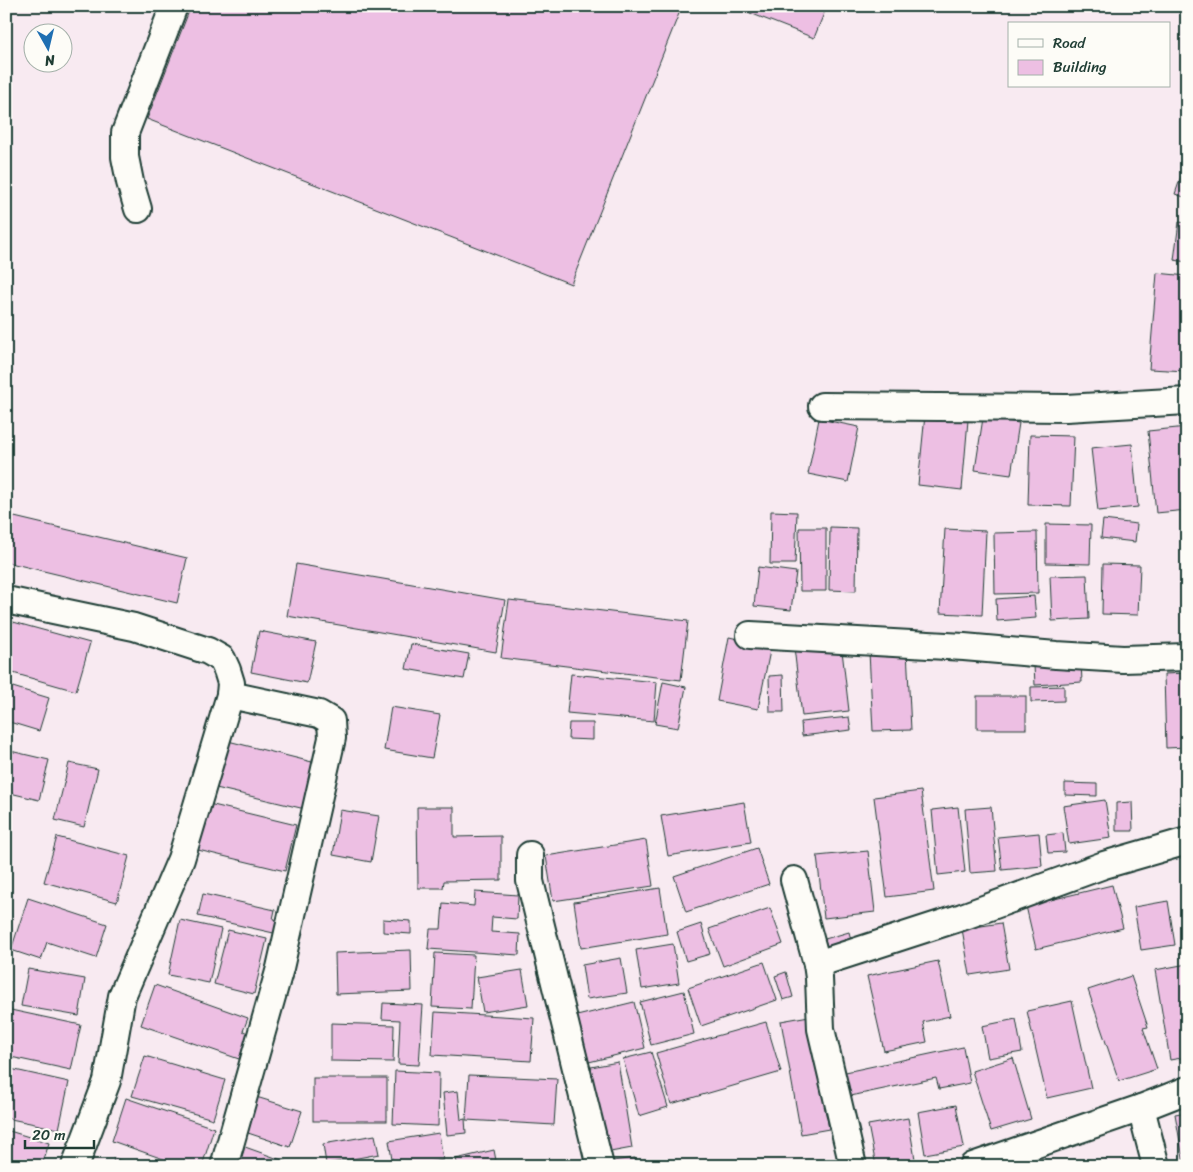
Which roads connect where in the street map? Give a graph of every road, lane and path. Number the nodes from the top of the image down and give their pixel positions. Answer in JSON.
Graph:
{"nodes":[{"id":1,"x":174,"y":6,"type":"edge"},
{"id":2,"x":138,"y":209,"type":"dead end"},
{"id":3,"x":1187,"y":401,"type":"edge"},
{"id":4,"x":822,"y":406,"type":"dead end"},
{"id":5,"x":6,"y":600,"type":"edge"},
{"id":6,"x":750,"y":635,"type":"dead end"},
{"id":7,"x":1187,"y":657,"type":"edge"},
{"id":8,"x":230,"y":695,"type":"junction"},
{"id":9,"x":1187,"y":841,"type":"edge"},
{"id":10,"x":530,"y":855,"type":"dead end"},
{"id":11,"x":794,"y":880,"type":"dead end"},
{"id":12,"x":817,"y":964,"type":"junction"},
{"id":13,"x":1187,"y":1090,"type":"edge"},
{"id":14,"x":1141,"y":1108,"type":"junction"},
{"id":15,"x":75,"y":1166,"type":"edge"},
{"id":16,"x":224,"y":1166,"type":"edge"},
{"id":17,"x":600,"y":1166,"type":"edge"},
{"id":18,"x":853,"y":1166,"type":"edge"},
{"id":19,"x":973,"y":1166,"type":"edge"},
{"id":20,"x":1156,"y":1166,"type":"edge"}],
"edges":[{"from":1,"to":2,"type":"street"},
{"from":3,"to":4,"type":"street"},
{"from":5,"to":8,"type":"street"},
{"from":6,"to":7,"type":"street"},
{"from":8,"to":15,"type":"street"},
{"from":8,"to":16,"type":"street"},
{"from":9,"to":12,"type":"street"},
{"from":10,"to":17,"type":"street"},
{"from":11,"to":12,"type":"street"},
{"from":12,"to":18,"type":"street"},
{"from":13,"to":14,"type":"street"},
{"from":14,"to":19,"type":"street"},
{"from":14,"to":20,"type":"street"}]}
